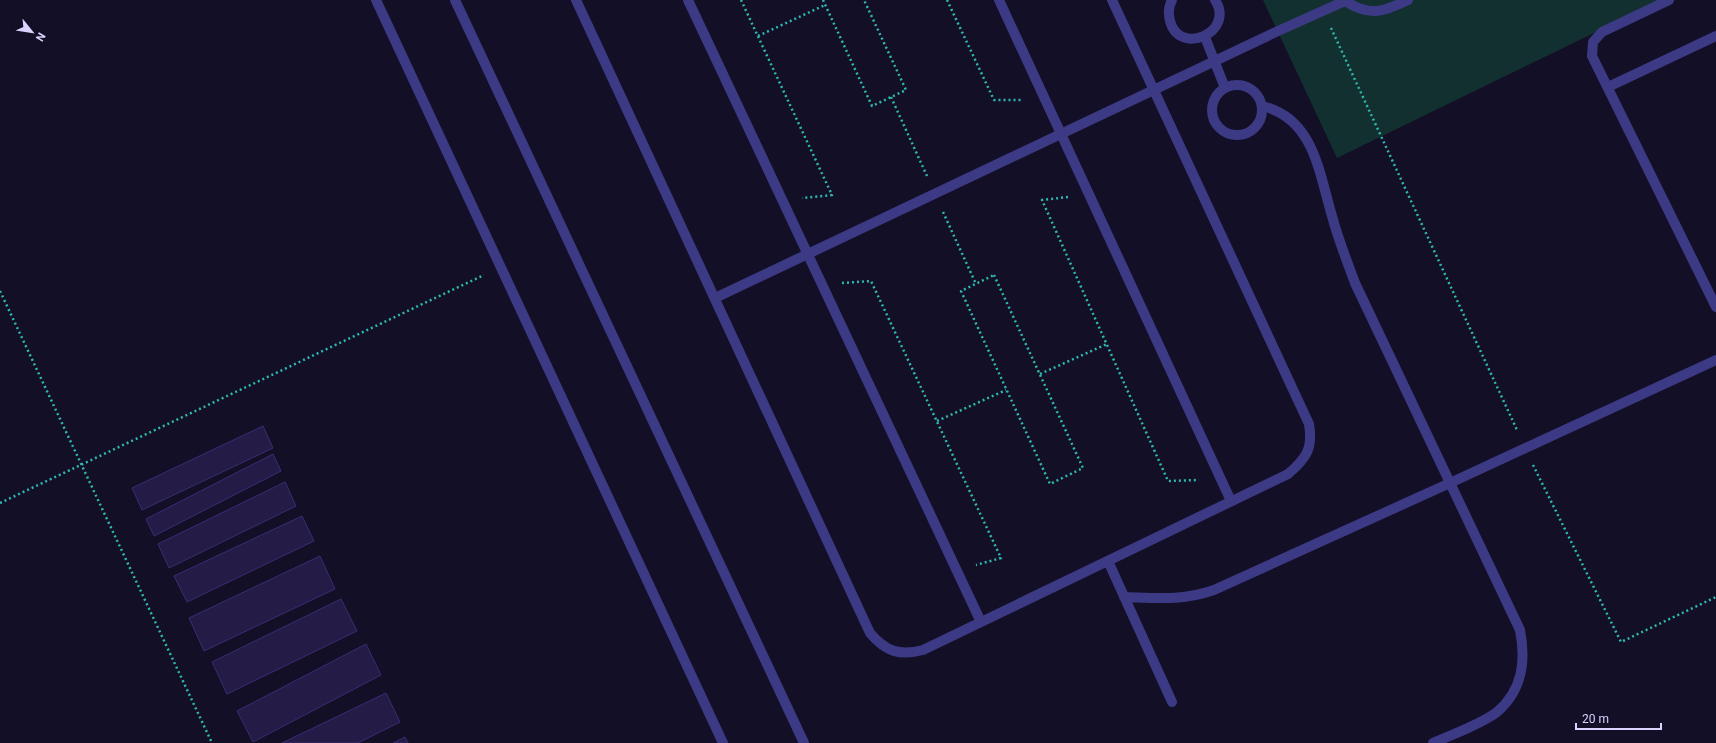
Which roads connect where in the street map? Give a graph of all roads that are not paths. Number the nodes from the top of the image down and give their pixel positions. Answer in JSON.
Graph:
{"nodes":[{"id":1,"x":376,"y":0,"type":"edge"},
{"id":2,"x":455,"y":0,"type":"edge"},
{"id":3,"x":576,"y":0,"type":"edge"},
{"id":4,"x":688,"y":0,"type":"edge"},
{"id":5,"x":998,"y":0,"type":"edge"},
{"id":6,"x":1112,"y":0,"type":"edge"},
{"id":7,"x":1172,"y":0,"type":"edge"},
{"id":8,"x":1345,"y":0,"type":"edge"},
{"id":9,"x":1408,"y":0,"type":"edge"},
{"id":10,"x":1670,"y":0,"type":"edge"},
{"id":11,"x":1216,"y":1,"type":"edge"},
{"id":12,"x":1653,"y":3,"type":"edge"},
{"id":13,"x":1204,"y":36,"type":"junction"},
{"id":14,"x":1716,"y":36,"type":"edge"},
{"id":15,"x":1214,"y":61,"type":"junction"},
{"id":16,"x":1225,"y":88,"type":"junction"},
{"id":17,"x":1608,"y":88,"type":"junction"},
{"id":18,"x":1154,"y":90,"type":"junction"},
{"id":19,"x":1262,"y":106,"type":"junction"},
{"id":20,"x":1061,"y":134,"type":"junction"},
{"id":21,"x":808,"y":254,"type":"junction"},
{"id":22,"x":715,"y":298,"type":"junction"},
{"id":23,"x":1716,"y":307,"type":"edge"},
{"id":24,"x":1716,"y":360,"type":"edge"},
{"id":25,"x":1450,"y":483,"type":"junction"},
{"id":26,"x":1231,"y":501,"type":"junction"},
{"id":27,"x":1108,"y":561,"type":"junction"},
{"id":28,"x":1124,"y":597,"type":"junction"},
{"id":29,"x":981,"y":622,"type":"junction"},
{"id":30,"x":1172,"y":702,"type":"dead end"},
{"id":31,"x":723,"y":743,"type":"edge"},
{"id":32,"x":804,"y":743,"type":"edge"},
{"id":33,"x":1433,"y":743,"type":"edge"}],
"edges":[{"from":1,"to":31,"type":"lane"},
{"from":2,"to":32,"type":"lane"},
{"from":3,"to":22,"type":"lane"},
{"from":4,"to":21,"type":"lane"},
{"from":5,"to":20,"type":"lane"},
{"from":6,"to":18,"type":"lane"},
{"from":7,"to":13,"type":"lane"},
{"from":8,"to":9,"type":"lane"},
{"from":8,"to":15,"type":"lane"},
{"from":10,"to":12,"type":"lane"},
{"from":11,"to":13,"type":"lane"},
{"from":12,"to":17,"type":"lane"},
{"from":13,"to":15,"type":"lane"},
{"from":14,"to":17,"type":"lane"},
{"from":15,"to":16,"type":"lane"},
{"from":15,"to":18,"type":"lane"},
{"from":16,"to":19,"type":"lane"},
{"from":16,"to":19,"type":"lane"},
{"from":17,"to":23,"type":"lane"},
{"from":18,"to":20,"type":"lane"},
{"from":18,"to":26,"type":"lane"},
{"from":19,"to":25,"type":"lane"},
{"from":20,"to":21,"type":"lane"},
{"from":20,"to":26,"type":"lane"},
{"from":21,"to":22,"type":"lane"},
{"from":21,"to":29,"type":"lane"},
{"from":22,"to":29,"type":"lane"},
{"from":24,"to":25,"type":"lane"},
{"from":25,"to":28,"type":"lane"},
{"from":25,"to":33,"type":"lane"},
{"from":26,"to":27,"type":"lane"},
{"from":27,"to":28,"type":"lane"},
{"from":27,"to":29,"type":"lane"},
{"from":28,"to":30,"type":"lane"}]}
